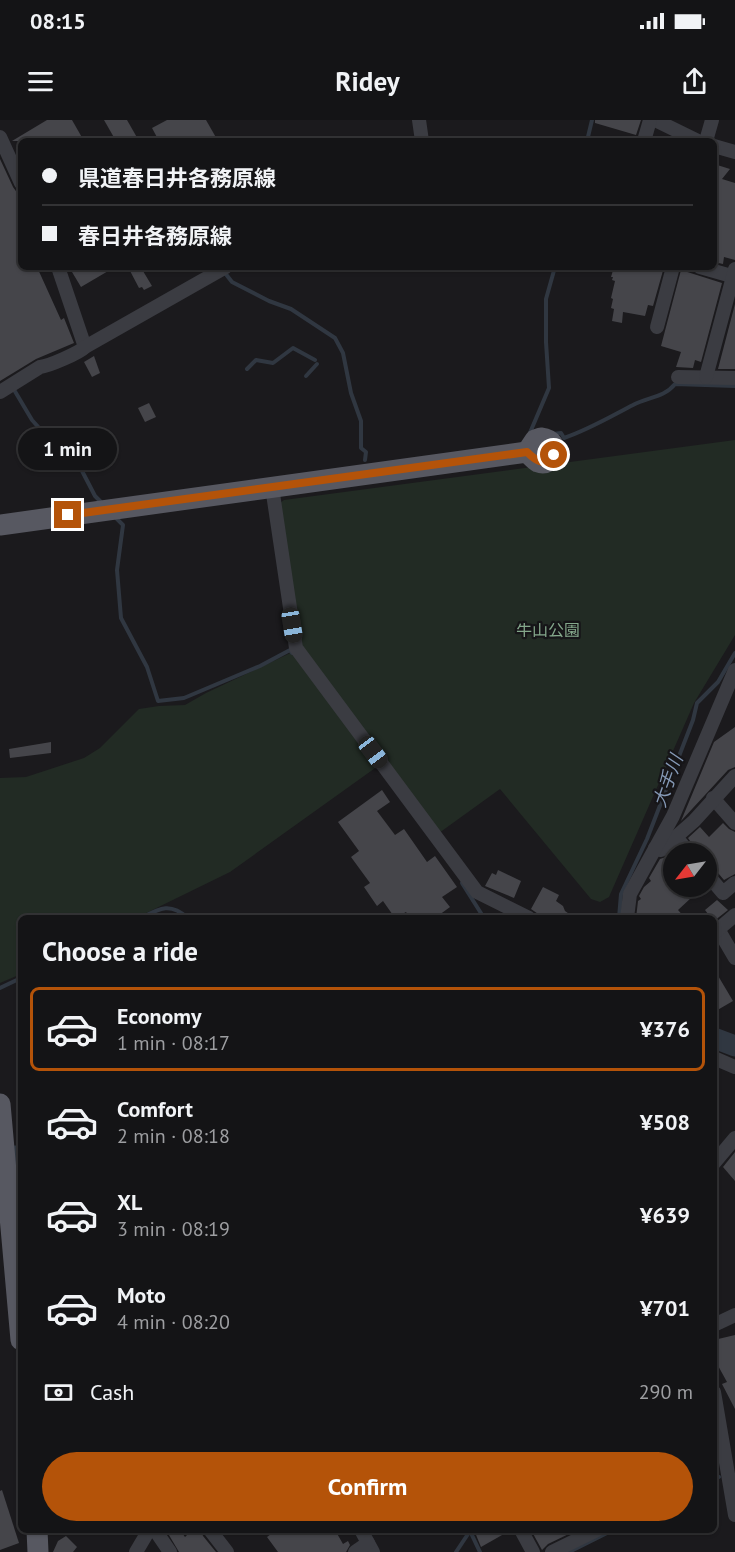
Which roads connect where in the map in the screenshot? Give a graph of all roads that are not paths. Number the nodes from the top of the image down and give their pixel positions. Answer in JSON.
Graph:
{"nodes":[{"id":1,"x":419,"y":120,"type":"edge"},
{"id":2,"x":650,"y":120,"type":"edge"},
{"id":3,"x":655,"y":120,"type":"edge"},
{"id":4,"x":712,"y":120,"type":"edge"},
{"id":5,"x":0,"y":137,"type":"edge"},
{"id":6,"x":422,"y":138,"type":"edge"},
{"id":7,"x":645,"y":138,"type":"edge"},
{"id":8,"x":692,"y":138,"type":"edge"},
{"id":9,"x":707,"y":138,"type":"edge"},
{"id":10,"x":717,"y":148,"type":"edge"},
{"id":11,"x":735,"y":152,"type":"edge"},
{"id":12,"x":18,"y":176,"type":"edge"},
{"id":13,"x":59,"y":270,"type":"edge"},
{"id":14,"x":221,"y":270,"type":"edge"},
{"id":15,"x":672,"y":270,"type":"edge"},
{"id":16,"x":715,"y":270,"type":"edge"},
{"id":17,"x":734,"y":274,"type":"edge"},
{"id":18,"x":657,"y":327,"type":"dead end"},
{"id":19,"x":85,"y":347,"type":"junction"},
{"id":20,"x":678,"y":377,"type":"dead end"},
{"id":21,"x":706,"y":377,"type":"junction"},
{"id":22,"x":735,"y":378,"type":"edge"},
{"id":23,"x":0,"y":392,"type":"edge"},
{"id":24,"x":527,"y":452,"type":"dead end"},
{"id":25,"x":272,"y":487,"type":"junction"},
{"id":26,"x":0,"y":525,"type":"edge"},
{"id":27,"x":735,"y":670,"type":"edge"},
{"id":28,"x":730,"y":700,"type":"edge"},
{"id":29,"x":735,"y":776,"type":"edge"},
{"id":30,"x":713,"y":798,"type":"junction"},
{"id":31,"x":735,"y":823,"type":"edge"},
{"id":32,"x":676,"y":837,"type":"junction"},
{"id":33,"x":681,"y":843,"type":"edge"},
{"id":34,"x":655,"y":848,"type":"junction"},
{"id":35,"x":735,"y":883,"type":"edge"},
{"id":36,"x":717,"y":886,"type":"edge"},
{"id":37,"x":523,"y":915,"type":"edge"},
{"id":38,"x":627,"y":915,"type":"edge"},
{"id":39,"x":735,"y":915,"type":"edge"},
{"id":40,"x":717,"y":930,"type":"edge"},
{"id":41,"x":717,"y":932,"type":"edge"},
{"id":42,"x":735,"y":958,"type":"edge"},
{"id":43,"x":717,"y":1059,"type":"edge"},
{"id":44,"x":735,"y":1067,"type":"edge"},
{"id":45,"x":0,"y":1104,"type":"edge"},
{"id":46,"x":735,"y":1138,"type":"edge"},
{"id":47,"x":717,"y":1159,"type":"edge"},
{"id":48,"x":8,"y":1179,"type":"edge"},
{"id":49,"x":6,"y":1229,"type":"edge"},
{"id":50,"x":12,"y":1262,"type":"edge"},
{"id":51,"x":18,"y":1314,"type":"edge"},
{"id":52,"x":735,"y":1315,"type":"edge"},
{"id":53,"x":717,"y":1324,"type":"edge"},
{"id":54,"x":717,"y":1405,"type":"edge"},
{"id":55,"x":731,"y":1463,"type":"edge"},
{"id":56,"x":717,"y":1470,"type":"edge"},
{"id":57,"x":735,"y":1515,"type":"edge"},
{"id":58,"x":36,"y":1533,"type":"edge"},
{"id":59,"x":147,"y":1533,"type":"edge"},
{"id":60,"x":157,"y":1533,"type":"edge"},
{"id":61,"x":212,"y":1533,"type":"edge"},
{"id":62,"x":363,"y":1533,"type":"edge"},
{"id":63,"x":523,"y":1533,"type":"edge"},
{"id":64,"x":590,"y":1533,"type":"edge"},
{"id":65,"x":371,"y":1548,"type":"edge"},
{"id":66,"x":38,"y":1552,"type":"edge"},
{"id":67,"x":136,"y":1552,"type":"edge"},
{"id":68,"x":170,"y":1552,"type":"edge"},
{"id":69,"x":226,"y":1552,"type":"edge"},
{"id":70,"x":355,"y":1552,"type":"edge"},
{"id":71,"x":533,"y":1552,"type":"edge"},
{"id":72,"x":552,"y":1552,"type":"edge"}],
"edges":[{"from":1,"to":6,"type":"street"},
{"from":2,"to":7,"type":"street"},
{"from":3,"to":8,"type":"street"},
{"from":4,"to":9,"type":"street"},
{"from":5,"to":12,"type":"street"},
{"from":10,"to":11,"type":"street"},
{"from":13,"to":19,"type":"street"},
{"from":14,"to":19,"type":"street"},
{"from":15,"to":18,"type":"street"},
{"from":16,"to":17,"type":"street"},
{"from":17,"to":21,"type":"street"},
{"from":19,"to":23,"type":"street"},
{"from":20,"to":21,"type":"street"},
{"from":21,"to":22,"type":"street"},
{"from":24,"to":25,"type":"main road"},
{"from":25,"to":26,"type":"main road"},
{"from":25,"to":37,"type":"street"},
{"from":27,"to":28,"type":"street"},
{"from":28,"to":34,"type":"street"},
{"from":29,"to":30,"type":"street"},
{"from":30,"to":31,"type":"street"},
{"from":30,"to":32,"type":"street"},
{"from":32,"to":33,"type":"street"},
{"from":32,"to":34,"type":"street"},
{"from":34,"to":38,"type":"street"},
{"from":35,"to":36,"type":"street"},
{"from":39,"to":40,"type":"street"},
{"from":41,"to":42,"type":"street"},
{"from":43,"to":44,"type":"street"},
{"from":45,"to":48,"type":"main road"},
{"from":46,"to":47,"type":"street"},
{"from":48,"to":49,"type":"main road"},
{"from":49,"to":50,"type":"main road"},
{"from":50,"to":51,"type":"main road"},
{"from":52,"to":53,"type":"street"},
{"from":54,"to":55,"type":"street"},
{"from":55,"to":56,"type":"street"},
{"from":55,"to":57,"type":"street"},
{"from":58,"to":66,"type":"main road"},
{"from":59,"to":67,"type":"street"},
{"from":60,"to":68,"type":"street"},
{"from":61,"to":69,"type":"street"},
{"from":62,"to":65,"type":"street"},
{"from":63,"to":71,"type":"street"},
{"from":64,"to":72,"type":"street"},
{"from":65,"to":70,"type":"street"}]}
